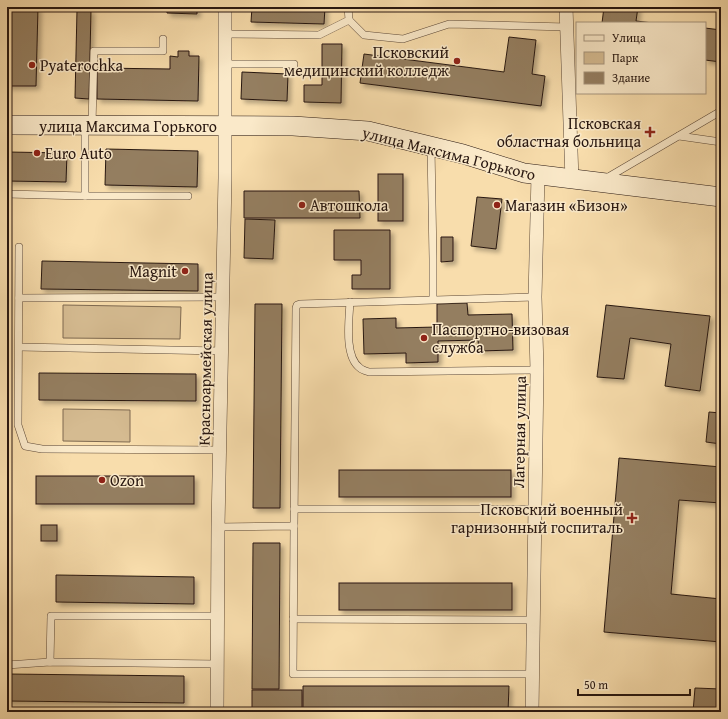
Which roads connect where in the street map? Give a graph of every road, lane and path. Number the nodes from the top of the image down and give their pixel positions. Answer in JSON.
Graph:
{"nodes":[{"id":1,"x":225,"y":7,"type":"edge"},
{"id":2,"x":348,"y":7,"type":"edge"},
{"id":3,"x":566,"y":7,"type":"edge"},
{"id":4,"x":349,"y":20,"type":"junction"},
{"id":5,"x":567,"y":27,"type":"junction"},
{"id":6,"x":226,"y":34,"type":"junction"},
{"id":7,"x":163,"y":39,"type":"dead end"},
{"id":8,"x":226,"y":64,"type":"junction"},
{"id":9,"x":293,"y":70,"type":"dead end"},
{"id":10,"x":721,"y":111,"type":"edge"},
{"id":11,"x":7,"y":125,"type":"edge"},
{"id":12,"x":88,"y":126,"type":"junction"},
{"id":13,"x":226,"y":126,"type":"junction"},
{"id":14,"x":679,"y":136,"type":"junction"},
{"id":15,"x":721,"y":142,"type":"edge"},
{"id":16,"x":431,"y":147,"type":"junction"},
{"id":17,"x":538,"y":176,"type":"junction"},
{"id":18,"x":572,"y":180,"type":"junction"},
{"id":19,"x":598,"y":183,"type":"junction"},
{"id":20,"x":7,"y":194,"type":"edge"},
{"id":21,"x":85,"y":196,"type":"junction"},
{"id":22,"x":188,"y":196,"type":"dead end"},
{"id":23,"x":721,"y":197,"type":"edge"},
{"id":24,"x":19,"y":248,"type":"dead end"},
{"id":25,"x":222,"y":297,"type":"junction"},
{"id":26,"x":534,"y":297,"type":"junction"},
{"id":27,"x":19,"y":298,"type":"junction"},
{"id":28,"x":432,"y":299,"type":"junction"},
{"id":29,"x":350,"y":302,"type":"junction"},
{"id":30,"x":19,"y":347,"type":"junction"},
{"id":31,"x":221,"y":351,"type":"junction"},
{"id":32,"x":537,"y":370,"type":"junction"},
{"id":33,"x":220,"y":450,"type":"junction"},
{"id":34,"x":294,"y":509,"type":"junction"},
{"id":35,"x":535,"y":509,"type":"junction"},
{"id":36,"x":294,"y":526,"type":"junction"},
{"id":37,"x":218,"y":527,"type":"junction"},
{"id":38,"x":218,"y":616,"type":"junction"},
{"id":39,"x":293,"y":619,"type":"junction"},
{"id":40,"x":533,"y":620,"type":"junction"},
{"id":41,"x":50,"y":662,"type":"junction"},
{"id":42,"x":218,"y":664,"type":"junction"},
{"id":43,"x":7,"y":665,"type":"edge"},
{"id":44,"x":532,"y":674,"type":"junction"},
{"id":45,"x":217,"y":712,"type":"edge"},
{"id":46,"x":532,"y":712,"type":"edge"}],
"edges":[{"from":1,"to":6,"type":"street","name":"Красноармейская улица"},
{"from":2,"to":4,"type":"lane"},
{"from":3,"to":5,"type":"street"},
{"from":4,"to":5,"type":"lane"},
{"from":4,"to":6,"type":"lane"},
{"from":5,"to":18,"type":"street"},
{"from":6,"to":8,"type":"street","name":"Красноармейская улица"},
{"from":7,"to":12,"type":"lane"},
{"from":8,"to":9,"type":"lane"},
{"from":8,"to":13,"type":"street","name":"Красноармейская улица"},
{"from":10,"to":14,"type":"lane"},
{"from":11,"to":12,"type":"main road","name":"улица Максима Горького"},
{"from":12,"to":13,"type":"main road","name":"улица Максима Горького"},
{"from":12,"to":21,"type":"lane"},
{"from":13,"to":16,"type":"main road","name":"улица Максима Горького"},
{"from":13,"to":25,"type":"street","name":"Красноармейская улица"},
{"from":14,"to":15,"type":"lane"},
{"from":14,"to":19,"type":"lane"},
{"from":16,"to":17,"type":"main road","name":"улица Максима Горького"},
{"from":16,"to":28,"type":"lane"},
{"from":17,"to":18,"type":"main road","name":"улица Максима Горького"},
{"from":17,"to":26,"type":"street","name":"Лагерная улица"},
{"from":18,"to":19,"type":"main road","name":"улица Максима Горького"},
{"from":19,"to":23,"type":"main road","name":"улица Максима Горького"},
{"from":20,"to":21,"type":"lane"},
{"from":21,"to":22,"type":"lane"},
{"from":24,"to":27,"type":"lane"},
{"from":25,"to":27,"type":"lane"},
{"from":25,"to":31,"type":"street","name":"Красноармейская улица"},
{"from":26,"to":28,"type":"lane"},
{"from":26,"to":32,"type":"street","name":"Лагерная улица"},
{"from":27,"to":30,"type":"lane"},
{"from":28,"to":29,"type":"lane"},
{"from":29,"to":32,"type":"lane"},
{"from":29,"to":34,"type":"lane"},
{"from":30,"to":31,"type":"lane"},
{"from":30,"to":33,"type":"lane"},
{"from":31,"to":33,"type":"street","name":"Красноармейская улица"},
{"from":32,"to":35,"type":"street","name":"Лагерная улица"},
{"from":33,"to":37,"type":"street","name":"Красноармейская улица"},
{"from":34,"to":35,"type":"lane"},
{"from":34,"to":36,"type":"lane"},
{"from":35,"to":40,"type":"street","name":"Лагерная улица"},
{"from":36,"to":37,"type":"lane"},
{"from":36,"to":39,"type":"lane"},
{"from":37,"to":38,"type":"street","name":"Красноармейская улица"},
{"from":38,"to":41,"type":"lane"},
{"from":38,"to":42,"type":"street","name":"Красноармейская улица"},
{"from":39,"to":40,"type":"lane"},
{"from":39,"to":44,"type":"lane"},
{"from":40,"to":44,"type":"street","name":"Лагерная улица"},
{"from":41,"to":42,"type":"lane"},
{"from":41,"to":43,"type":"lane"},
{"from":42,"to":45,"type":"street","name":"Красноармейская улица"},
{"from":44,"to":46,"type":"street","name":"Лагерная улица"}]}
